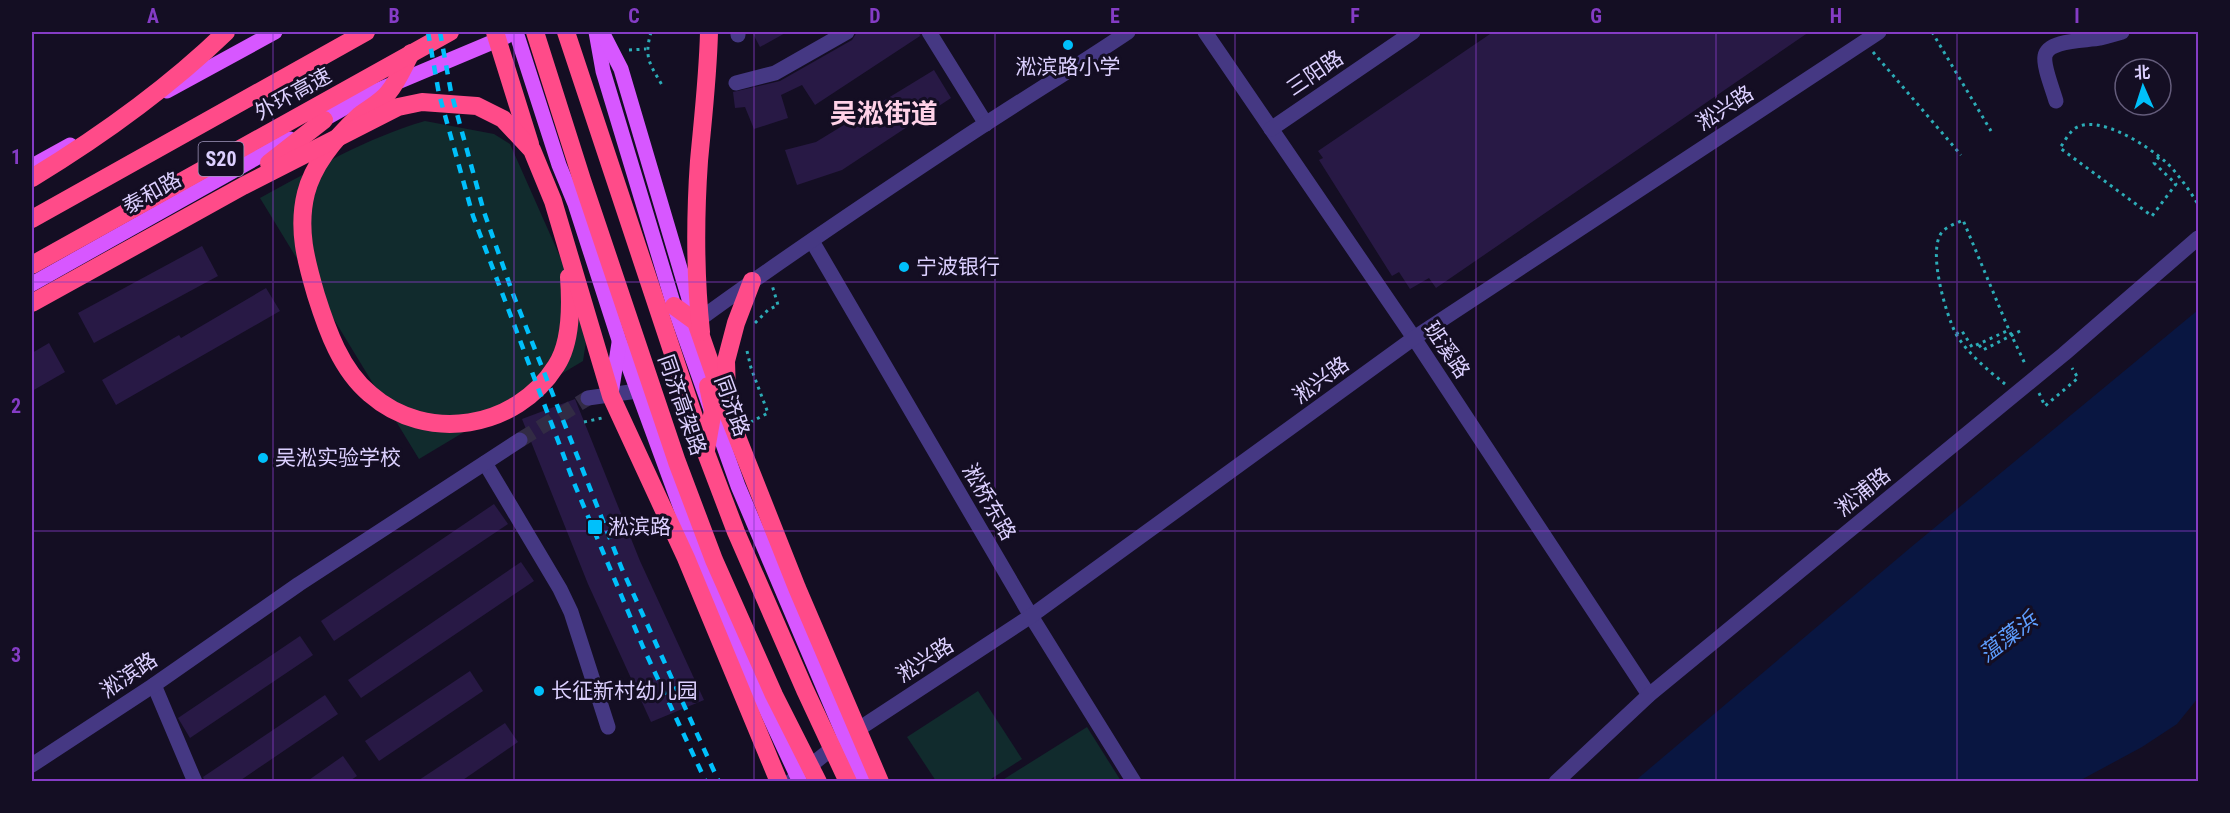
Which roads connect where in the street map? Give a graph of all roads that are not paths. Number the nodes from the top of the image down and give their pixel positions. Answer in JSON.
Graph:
{"nodes":[{"id":1,"x":226,"y":32,"type":"edge"},
{"id":2,"x":275,"y":32,"type":"edge"},
{"id":3,"x":366,"y":32,"type":"edge"},
{"id":4,"x":450,"y":32,"type":"edge"},
{"id":5,"x":495,"y":32,"type":"edge"},
{"id":6,"x":517,"y":32,"type":"edge"},
{"id":7,"x":535,"y":32,"type":"edge"},
{"id":8,"x":566,"y":32,"type":"edge"},
{"id":9,"x":596,"y":32,"type":"edge"},
{"id":10,"x":602,"y":32,"type":"edge"},
{"id":11,"x":709,"y":32,"type":"edge"},
{"id":12,"x":847,"y":32,"type":"edge"},
{"id":13,"x":928,"y":32,"type":"edge"},
{"id":14,"x":1128,"y":32,"type":"edge"},
{"id":15,"x":1206,"y":32,"type":"edge"},
{"id":16,"x":1413,"y":32,"type":"edge"},
{"id":17,"x":1879,"y":32,"type":"edge"},
{"id":18,"x":2122,"y":32,"type":"edge"},
{"id":19,"x":411,"y":53,"type":"junction"},
{"id":20,"x":736,"y":83,"type":"dead end"},
{"id":21,"x":2056,"y":101,"type":"dead end"},
{"id":22,"x":324,"y":120,"type":"junction"},
{"id":23,"x":986,"y":124,"type":"junction"},
{"id":24,"x":1271,"y":129,"type":"junction"},
{"id":25,"x":32,"y":166,"type":"edge"},
{"id":26,"x":32,"y":178,"type":"edge"},
{"id":27,"x":243,"y":186,"type":"junction"},
{"id":28,"x":32,"y":219,"type":"edge"},
{"id":29,"x":2199,"y":238,"type":"edge"},
{"id":30,"x":812,"y":241,"type":"junction"},
{"id":31,"x":32,"y":265,"type":"edge"},
{"id":32,"x":752,"y":281,"type":"junction"},
{"id":33,"x":32,"y":284,"type":"edge"},
{"id":34,"x":32,"y":303,"type":"edge"},
{"id":35,"x":674,"y":306,"type":"junction"},
{"id":36,"x":696,"y":322,"type":"junction"},
{"id":37,"x":1414,"y":338,"type":"junction"},
{"id":38,"x":619,"y":340,"type":"junction"},
{"id":39,"x":637,"y":391,"type":"junction"},
{"id":40,"x":611,"y":396,"type":"junction"},
{"id":41,"x":588,"y":398,"type":"tunnel mouth"},
{"id":42,"x":728,"y":414,"type":"junction"},
{"id":43,"x":520,"y":440,"type":"tunnel mouth"},
{"id":44,"x":706,"y":453,"type":"junction"},
{"id":45,"x":485,"y":463,"type":"junction"},
{"id":46,"x":1031,"y":616,"type":"junction"},
{"id":47,"x":154,"y":685,"type":"junction"},
{"id":48,"x":1649,"y":695,"type":"junction"},
{"id":49,"x":608,"y":727,"type":"dead end"},
{"id":50,"x":845,"y":738,"type":"junction"},
{"id":51,"x":32,"y":765,"type":"edge"},
{"id":52,"x":796,"y":780,"type":"edge"},
{"id":53,"x":195,"y":782,"type":"edge"},
{"id":54,"x":779,"y":782,"type":"edge"},
{"id":55,"x":818,"y":782,"type":"edge"},
{"id":56,"x":848,"y":782,"type":"edge"},
{"id":57,"x":865,"y":782,"type":"edge"},
{"id":58,"x":880,"y":782,"type":"edge"},
{"id":59,"x":1134,"y":782,"type":"edge"},
{"id":60,"x":1556,"y":782,"type":"edge"}],
"edges":[{"from":1,"to":26,"type":"highway"},
{"from":2,"to":25,"type":"main road"},
{"from":3,"to":28,"type":"highway","name":"外环高速","number":"S20"},
{"from":4,"to":19,"type":"highway","name":"外环高速","number":"S20"},
{"from":5,"to":19,"type":"highway"},
{"from":6,"to":22,"type":"main road","name":"泰和路"},
{"from":6,"to":38,"type":"main road"},
{"from":7,"to":55,"type":"highway","name":"同济高架路"},
{"from":8,"to":44,"type":"highway","name":"同济高架路"},
{"from":9,"to":35,"type":"main road","name":"同济路"},
{"from":10,"to":36,"type":"main road"},
{"from":11,"to":44,"type":"highway"},
{"from":12,"to":20,"type":"street"},
{"from":13,"to":23,"type":"street"},
{"from":14,"to":23,"type":"street"},
{"from":15,"to":24,"type":"street","name":"班溪路"},
{"from":16,"to":24,"type":"street","name":"三阳路"},
{"from":17,"to":37,"type":"street","name":"淞兴路"},
{"from":18,"to":21,"type":"street"},
{"from":19,"to":31,"type":"highway","name":"外环高速","number":"S20"},
{"from":22,"to":27,"type":"highway"},
{"from":22,"to":33,"type":"main road","name":"泰和路"},
{"from":23,"to":30,"type":"street"},
{"from":24,"to":37,"type":"street","name":"班溪路"},
{"from":27,"to":34,"type":"highway"},
{"from":27,"to":40,"type":"highway"},
{"from":29,"to":48,"type":"street","name":"淞浦路"},
{"from":30,"to":32,"type":"street"},
{"from":30,"to":46,"type":"street","name":"淞桥东路"},
{"from":32,"to":36,"type":"street"},
{"from":32,"to":42,"type":"highway"},
{"from":35,"to":36,"type":"highway"},
{"from":35,"to":50,"type":"main road","name":"同济路"},
{"from":36,"to":42,"type":"highway"},
{"from":37,"to":46,"type":"street","name":"淞兴路"},
{"from":37,"to":48,"type":"street","name":"班溪路"},
{"from":38,"to":39,"type":"main road"},
{"from":38,"to":40,"type":"main road"},
{"from":39,"to":40,"type":"street"},
{"from":39,"to":52,"type":"main road"},
{"from":40,"to":41,"type":"street"},
{"from":40,"to":54,"type":"highway"},
{"from":42,"to":58,"type":"highway"},
{"from":43,"to":45,"type":"street","name":"淞滨路"},
{"from":44,"to":56,"type":"highway","name":"同济高架路"},
{"from":45,"to":47,"type":"street","name":"淞滨路"},
{"from":45,"to":49,"type":"street"},
{"from":46,"to":50,"type":"street","name":"淞兴路"},
{"from":46,"to":59,"type":"street","name":"淞桥东路"},
{"from":47,"to":51,"type":"street","name":"淞滨路"},
{"from":47,"to":53,"type":"street"},
{"from":48,"to":60,"type":"street","name":"淞浦路"},
{"from":50,"to":52,"type":"street","name":"淞兴路"},
{"from":50,"to":57,"type":"main road","name":"同济路"}]}
